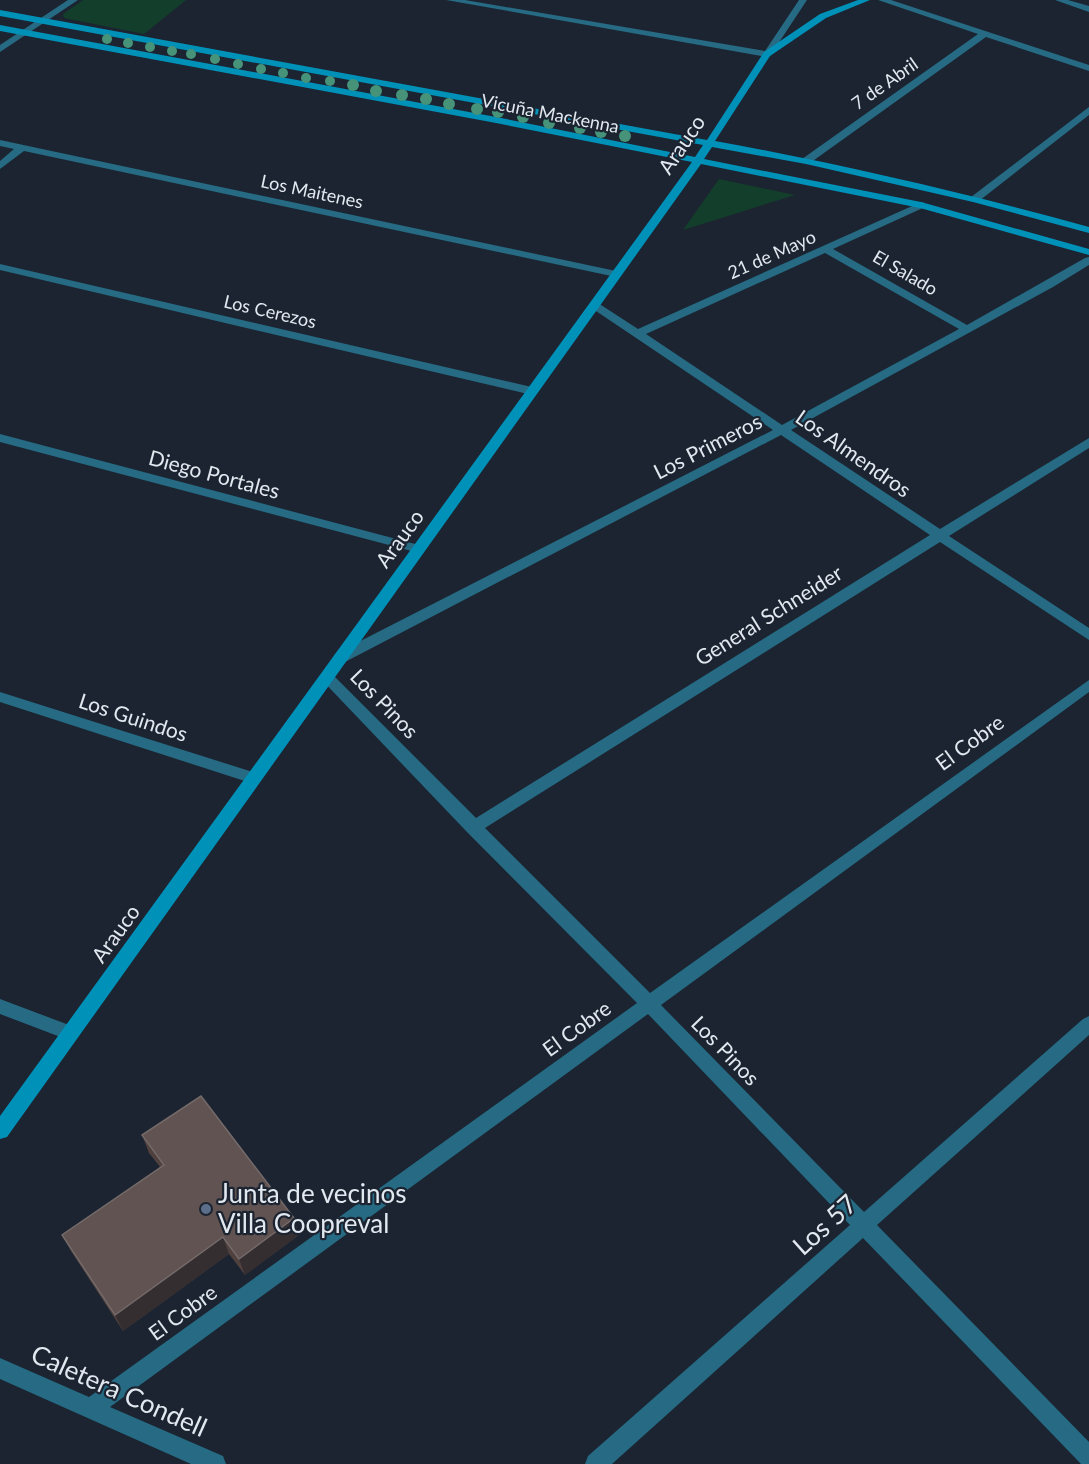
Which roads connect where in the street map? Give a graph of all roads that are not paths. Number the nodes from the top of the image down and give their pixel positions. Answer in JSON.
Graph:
{"nodes":[{"id":1,"x":74,"y":0,"type":"edge"},
{"id":2,"x":450,"y":0,"type":"edge"},
{"id":3,"x":803,"y":0,"type":"edge"},
{"id":4,"x":882,"y":0,"type":"edge"},
{"id":5,"x":1059,"y":0,"type":"edge"},
{"id":6,"x":862,"y":1,"type":"edge"},
{"id":7,"x":1089,"y":9,"type":"edge"},
{"id":8,"x":0,"y":13,"type":"edge"},
{"id":9,"x":43,"y":21,"type":"junction"},
{"id":10,"x":0,"y":28,"type":"edge"},
{"id":11,"x":25,"y":32,"type":"junction"},
{"id":12,"x":984,"y":34,"type":"junction"},
{"id":13,"x":0,"y":49,"type":"edge"},
{"id":14,"x":767,"y":54,"type":"junction"},
{"id":15,"x":1089,"y":68,"type":"edge"},
{"id":16,"x":1089,"y":110,"type":"edge"},
{"id":17,"x":710,"y":142,"type":"junction"},
{"id":18,"x":0,"y":143,"type":"edge"},
{"id":19,"x":23,"y":147,"type":"junction"},
{"id":20,"x":699,"y":159,"type":"junction"},
{"id":21,"x":806,"y":161,"type":"junction"},
{"id":22,"x":0,"y":166,"type":"edge"},
{"id":23,"x":975,"y":199,"type":"junction"},
{"id":24,"x":921,"y":205,"type":"junction"},
{"id":25,"x":1089,"y":230,"type":"edge"},
{"id":26,"x":826,"y":249,"type":"junction"},
{"id":27,"x":1089,"y":252,"type":"edge"},
{"id":28,"x":1089,"y":260,"type":"edge"},
{"id":29,"x":0,"y":267,"type":"edge"},
{"id":30,"x":616,"y":274,"type":"junction"},
{"id":31,"x":594,"y":305,"type":"junction"},
{"id":32,"x":966,"y":329,"type":"junction"},
{"id":33,"x":637,"y":334,"type":"junction"},
{"id":34,"x":532,"y":391,"type":"junction"},
{"id":35,"x":784,"y":429,"type":"junction"},
{"id":36,"x":0,"y":438,"type":"edge"},
{"id":37,"x":1089,"y":442,"type":"edge"},
{"id":38,"x":937,"y":535,"type":"junction"},
{"id":39,"x":419,"y":549,"type":"junction"},
{"id":40,"x":1089,"y":635,"type":"edge"},
{"id":41,"x":340,"y":658,"type":"junction"},
{"id":42,"x":326,"y":677,"type":"junction"},
{"id":43,"x":1089,"y":685,"type":"edge"},
{"id":44,"x":0,"y":697,"type":"edge"},
{"id":45,"x":254,"y":778,"type":"junction"},
{"id":46,"x":473,"y":828,"type":"junction"},
{"id":47,"x":649,"y":1004,"type":"junction"},
{"id":48,"x":0,"y":1006,"type":"edge"},
{"id":49,"x":1089,"y":1024,"type":"edge"},
{"id":50,"x":71,"y":1033,"type":"junction"},
{"id":51,"x":0,"y":1131,"type":"edge"},
{"id":52,"x":864,"y":1227,"type":"junction"},
{"id":53,"x":0,"y":1368,"type":"edge"},
{"id":54,"x":91,"y":1408,"type":"junction"},
{"id":55,"x":1089,"y":1458,"type":"edge"},
{"id":56,"x":215,"y":1464,"type":"edge"},
{"id":57,"x":596,"y":1464,"type":"edge"}],
"edges":[{"from":1,"to":9,"type":"street"},
{"from":2,"to":14,"type":"street"},
{"from":3,"to":14,"type":"street"},
{"from":4,"to":12,"type":"street"},
{"from":5,"to":7,"type":"street"},
{"from":6,"to":14,"type":"main road","name":"Arauco"},
{"from":8,"to":9,"type":"main road","name":"Vicuña Mackenna"},
{"from":9,"to":11,"type":"street"},
{"from":9,"to":17,"type":"main road","name":"Vicuña Mackenna"},
{"from":10,"to":11,"type":"main road","name":"Vicuña Mackenna"},
{"from":11,"to":13,"type":"street"},
{"from":11,"to":20,"type":"main road","name":"Vicuña Mackenna"},
{"from":12,"to":15,"type":"street"},
{"from":12,"to":21,"type":"street","name":"7 de Abril"},
{"from":14,"to":17,"type":"main road","name":"Arauco"},
{"from":16,"to":23,"type":"street"},
{"from":17,"to":20,"type":"main road","name":"Arauco"},
{"from":17,"to":21,"type":"main road","name":"Vicuña Mackenna"},
{"from":18,"to":19,"type":"street","name":"Los Maitenes"},
{"from":19,"to":22,"type":"street"},
{"from":19,"to":30,"type":"street","name":"Los Maitenes"},
{"from":20,"to":24,"type":"main road","name":"Vicuña Mackenna"},
{"from":20,"to":30,"type":"main road","name":"Arauco"},
{"from":21,"to":23,"type":"main road","name":"Vicuña Mackenna"},
{"from":23,"to":25,"type":"main road","name":"Vicuña Mackenna"},
{"from":24,"to":26,"type":"street","name":"21 de Mayo"},
{"from":24,"to":27,"type":"main road","name":"Vicuña Mackenna"},
{"from":26,"to":32,"type":"street","name":"El Salado"},
{"from":26,"to":33,"type":"street","name":"21 de Mayo"},
{"from":28,"to":32,"type":"street","name":"Los Primeros"},
{"from":29,"to":34,"type":"street","name":"Los Cerezos"},
{"from":30,"to":31,"type":"main road","name":"Arauco"},
{"from":31,"to":33,"type":"street","name":"Los Almendros"},
{"from":31,"to":34,"type":"main road","name":"Arauco"},
{"from":32,"to":35,"type":"street","name":"Los Primeros"},
{"from":33,"to":35,"type":"street","name":"Los Almendros"},
{"from":34,"to":39,"type":"main road","name":"Arauco"},
{"from":35,"to":38,"type":"street","name":"Los Almendros"},
{"from":35,"to":41,"type":"street","name":"Los Primeros"},
{"from":36,"to":39,"type":"street","name":"Diego Portales"},
{"from":37,"to":38,"type":"street","name":"General Schneider"},
{"from":38,"to":40,"type":"street","name":"Los Almendros"},
{"from":38,"to":46,"type":"street","name":"General Schneider"},
{"from":39,"to":41,"type":"main road","name":"Arauco"},
{"from":41,"to":42,"type":"main road","name":"Arauco"},
{"from":42,"to":45,"type":"main road","name":"Arauco"},
{"from":42,"to":46,"type":"street","name":"Los Pinos"},
{"from":43,"to":47,"type":"street","name":"El Cobre"},
{"from":44,"to":45,"type":"street","name":"Los Guindos"},
{"from":45,"to":50,"type":"main road","name":"Arauco"},
{"from":46,"to":47,"type":"street","name":"Los Pinos"},
{"from":47,"to":52,"type":"street","name":"Los Pinos"},
{"from":47,"to":54,"type":"street","name":"El Cobre"},
{"from":48,"to":50,"type":"street"},
{"from":49,"to":52,"type":"street","name":"Los 57"},
{"from":50,"to":51,"type":"main road","name":"Arauco"},
{"from":52,"to":55,"type":"street","name":"Los Pinos"},
{"from":52,"to":57,"type":"street","name":"Los 57"},
{"from":53,"to":54,"type":"street","name":"Caletera Condell"},
{"from":54,"to":56,"type":"street","name":"Caletera Condell"}]}
